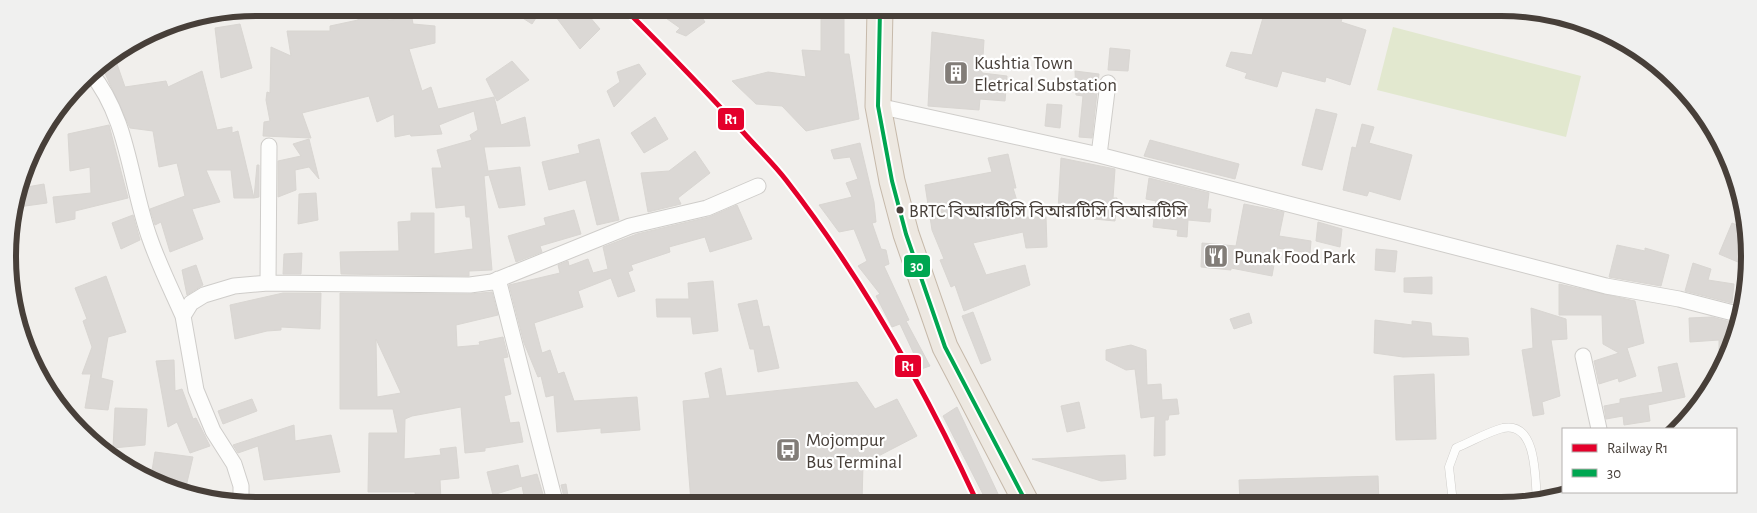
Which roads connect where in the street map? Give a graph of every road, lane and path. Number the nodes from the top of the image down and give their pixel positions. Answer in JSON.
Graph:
{"nodes":[{"id":1,"x":880,"y":16,"type":"edge"},
{"id":2,"x":95,"y":79,"type":"edge"},
{"id":3,"x":1108,"y":82,"type":"dead end"},
{"id":4,"x":878,"y":106,"type":"junction"},
{"id":5,"x":269,"y":146,"type":"dead end"},
{"id":6,"x":1099,"y":154,"type":"junction"},
{"id":7,"x":758,"y":186,"type":"dead end"},
{"id":8,"x":498,"y":279,"type":"junction"},
{"id":9,"x":268,"y":283,"type":"junction"},
{"id":10,"x":1734,"y":313,"type":"edge"},
{"id":11,"x":183,"y":316,"type":"junction"},
{"id":12,"x":1583,"y":356,"type":"dead end"},
{"id":13,"x":1598,"y":428,"type":"edge"},
{"id":14,"x":1536,"y":494,"type":"edge"},
{"id":15,"x":241,"y":496,"type":"edge"},
{"id":16,"x":554,"y":497,"type":"edge"},
{"id":17,"x":1023,"y":497,"type":"edge"},
{"id":18,"x":1453,"y":497,"type":"edge"}],
"edges":[{"from":1,"to":4,"type":"highway"},
{"from":2,"to":11,"type":"street"},
{"from":3,"to":6,"type":"street"},
{"from":4,"to":6,"type":"street"},
{"from":4,"to":17,"type":"highway"},
{"from":5,"to":9,"type":"street"},
{"from":6,"to":10,"type":"street"},
{"from":7,"to":8,"type":"street"},
{"from":8,"to":9,"type":"street"},
{"from":8,"to":16,"type":"street"},
{"from":9,"to":11,"type":"street"},
{"from":11,"to":15,"type":"street"},
{"from":12,"to":13,"type":"street"},
{"from":14,"to":18,"type":"lane"}]}
